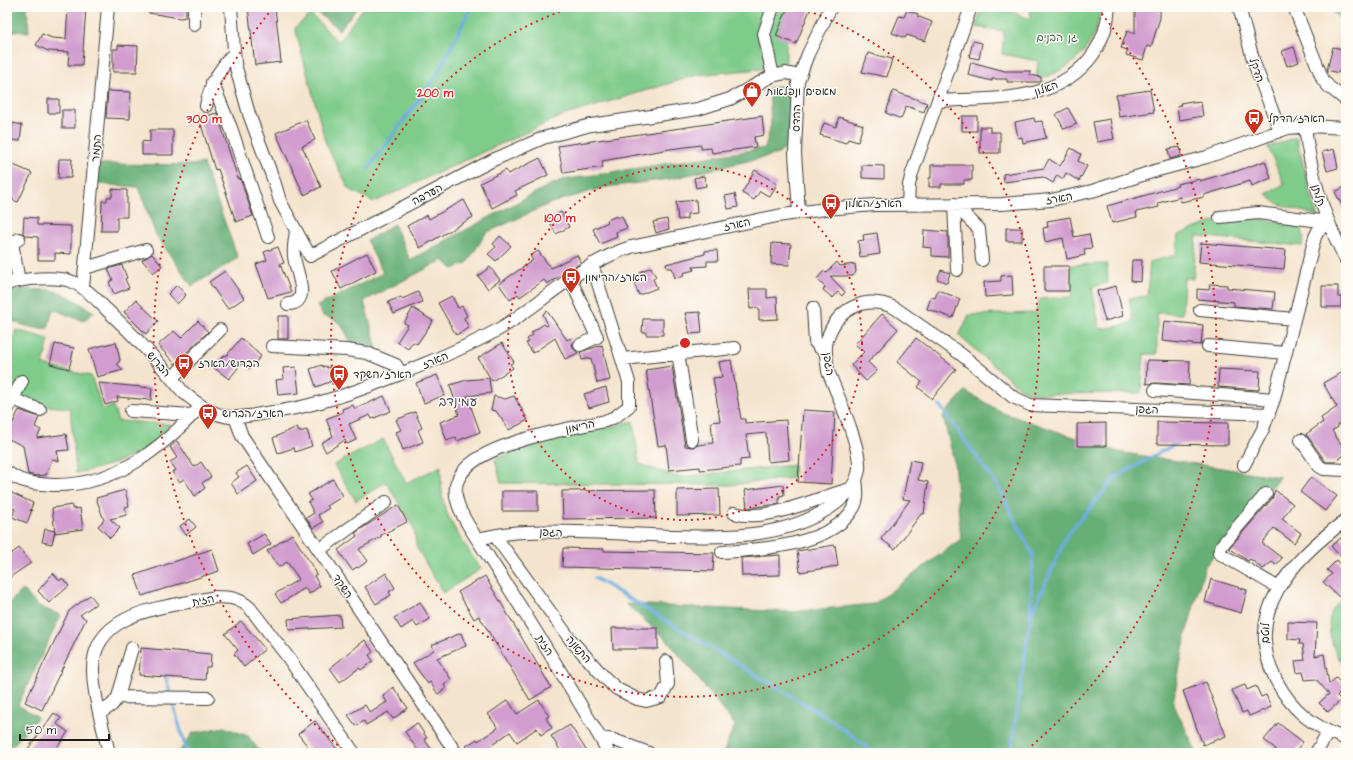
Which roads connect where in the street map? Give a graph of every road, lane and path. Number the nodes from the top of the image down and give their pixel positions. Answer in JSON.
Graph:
{"nodes":[{"id":1,"x":108,"y":7,"type":"edge"},
{"id":2,"x":194,"y":7,"type":"edge"},
{"id":3,"x":231,"y":7,"type":"edge"},
{"id":4,"x":773,"y":7,"type":"edge"},
{"id":5,"x":831,"y":7,"type":"edge"},
{"id":6,"x":971,"y":7,"type":"edge"},
{"id":7,"x":1109,"y":7,"type":"edge"},
{"id":8,"x":1239,"y":7,"type":"edge"},
{"id":9,"x":1294,"y":7,"type":"edge"},
{"id":10,"x":194,"y":25,"type":"dead end"},
{"id":11,"x":234,"y":53,"type":"junction"},
{"id":12,"x":772,"y":76,"type":"junction"},
{"id":13,"x":800,"y":76,"type":"junction"},
{"id":14,"x":212,"y":82,"type":"junction"},
{"id":15,"x":1346,"y":100,"type":"edge"},
{"id":16,"x":938,"y":101,"type":"junction"},
{"id":17,"x":206,"y":106,"type":"dead end"},
{"id":18,"x":1305,"y":126,"type":"junction"},
{"id":19,"x":1346,"y":128,"type":"edge"},
{"id":20,"x":1280,"y":131,"type":"junction"},
{"id":21,"x":908,"y":204,"type":"junction"},
{"id":22,"x":958,"y":204,"type":"junction"},
{"id":23,"x":799,"y":212,"type":"junction"},
{"id":24,"x":1220,"y":217,"type":"dead end"},
{"id":25,"x":1328,"y":222,"type":"junction"},
{"id":26,"x":296,"y":231,"type":"junction"},
{"id":27,"x":268,"y":237,"type":"dead end"},
{"id":28,"x":19,"y":239,"type":"dead end"},
{"id":29,"x":146,"y":250,"type":"dead end"},
{"id":30,"x":982,"y":260,"type":"dead end"},
{"id":31,"x":1346,"y":260,"type":"edge"},
{"id":32,"x":592,"y":264,"type":"junction"},
{"id":33,"x":85,"y":268,"type":"junction"},
{"id":34,"x":957,"y":270,"type":"dead end"},
{"id":35,"x":570,"y":278,"type":"junction"},
{"id":36,"x":19,"y":281,"type":"junction"},
{"id":37,"x":7,"y":284,"type":"edge"},
{"id":38,"x":83,"y":288,"type":"junction"},
{"id":39,"x":288,"y":304,"type":"dead end"},
{"id":40,"x":813,"y":308,"type":"dead end"},
{"id":41,"x":1200,"y":310,"type":"dead end"},
{"id":42,"x":1294,"y":319,"type":"junction"},
{"id":43,"x":220,"y":330,"type":"dead end"},
{"id":44,"x":580,"y":345,"type":"dead end"},
{"id":45,"x":272,"y":346,"type":"dead end"},
{"id":46,"x":1208,"y":346,"type":"dead end"},
{"id":47,"x":735,"y":348,"type":"dead end"},
{"id":48,"x":826,"y":349,"type":"junction"},
{"id":49,"x":678,"y":353,"type":"junction"},
{"id":50,"x":1286,"y":353,"type":"junction"},
{"id":51,"x":622,"y":359,"type":"junction"},
{"id":52,"x":401,"y":374,"type":"junction"},
{"id":53,"x":172,"y":378,"type":"junction"},
{"id":54,"x":22,"y":381,"type":"dead end"},
{"id":55,"x":1154,"y":390,"type":"dead end"},
{"id":56,"x":13,"y":398,"type":"junction"},
{"id":57,"x":1274,"y":399,"type":"junction"},
{"id":58,"x":201,"y":406,"type":"junction"},
{"id":59,"x":7,"y":410,"type":"edge"},
{"id":60,"x":40,"y":410,"type":"dead end"},
{"id":61,"x":131,"y":411,"type":"dead end"},
{"id":62,"x":1269,"y":414,"type":"junction"},
{"id":63,"x":192,"y":415,"type":"junction"},
{"id":64,"x":235,"y":417,"type":"junction"},
{"id":65,"x":692,"y":440,"type":"dead end"},
{"id":66,"x":1301,"y":440,"type":"dead end"},
{"id":67,"x":1244,"y":465,"type":"dead end"},
{"id":68,"x":1346,"y":470,"type":"edge"},
{"id":69,"x":7,"y":472,"type":"edge"},
{"id":70,"x":854,"y":484,"type":"junction"},
{"id":71,"x":1266,"y":494,"type":"dead end"},
{"id":72,"x":386,"y":502,"type":"dead end"},
{"id":73,"x":734,"y":513,"type":"dead end"},
{"id":74,"x":1346,"y":520,"type":"edge"},
{"id":75,"x":495,"y":536,"type":"junction"},
{"id":76,"x":477,"y":539,"type":"junction"},
{"id":77,"x":319,"y":550,"type":"junction"},
{"id":78,"x":722,"y":552,"type":"dead end"},
{"id":79,"x":1279,"y":588,"type":"junction"},
{"id":80,"x":132,"y":648,"type":"dead end"},
{"id":81,"x":666,"y":661,"type":"dead end"},
{"id":82,"x":118,"y":697,"type":"junction"},
{"id":83,"x":208,"y":698,"type":"dead end"},
{"id":84,"x":100,"y":713,"type":"junction"},
{"id":85,"x":1328,"y":732,"type":"junction"},
{"id":86,"x":600,"y":738,"type":"junction"},
{"id":87,"x":1346,"y":740,"type":"edge"},
{"id":88,"x":109,"y":753,"type":"edge"},
{"id":89,"x":354,"y":753,"type":"edge"},
{"id":90,"x":456,"y":753,"type":"edge"},
{"id":91,"x":609,"y":753,"type":"edge"},
{"id":92,"x":649,"y":753,"type":"edge"},
{"id":93,"x":1316,"y":753,"type":"edge"}],
"edges":[{"from":1,"to":33,"type":"street","name":"התמר"},
{"from":2,"to":10,"type":"street"},
{"from":3,"to":11,"type":"street","name":"הערבה"},
{"from":4,"to":12,"type":"street"},
{"from":5,"to":13,"type":"street","name":"ההדס"},
{"from":6,"to":16,"type":"street"},
{"from":7,"to":16,"type":"street","name":"האלון"},
{"from":8,"to":20,"type":"street","name":"הדקל"},
{"from":9,"to":15,"type":"street"},
{"from":11,"to":14,"type":"street"},
{"from":11,"to":26,"type":"street","name":"הערבה"},
{"from":12,"to":13,"type":"street","name":"הערבה"},
{"from":12,"to":26,"type":"street","name":"הערבה"},
{"from":13,"to":23,"type":"street","name":"ההדס"},
{"from":14,"to":17,"type":"street"},
{"from":14,"to":27,"type":"street"},
{"from":16,"to":21,"type":"street"},
{"from":18,"to":19,"type":"street","name":"הארז"},
{"from":18,"to":20,"type":"street","name":"הארז"},
{"from":18,"to":25,"type":"street","name":"תלתן"},
{"from":20,"to":22,"type":"street","name":"הארז"},
{"from":21,"to":22,"type":"street","name":"הארז"},
{"from":21,"to":23,"type":"street","name":"הארז"},
{"from":22,"to":30,"type":"street"},
{"from":22,"to":34,"type":"street"},
{"from":23,"to":32,"type":"street","name":"הארז"},
{"from":24,"to":25,"type":"street"},
{"from":25,"to":31,"type":"street","name":"תלתן"},
{"from":25,"to":42,"type":"street"},
{"from":26,"to":39,"type":"street"},
{"from":28,"to":36,"type":"street"},
{"from":29,"to":33,"type":"street"},
{"from":32,"to":35,"type":"street","name":"הארז"},
{"from":32,"to":51,"type":"street","name":"הרימון"},
{"from":33,"to":38,"type":"street","name":"התמר"},
{"from":35,"to":44,"type":"street"},
{"from":35,"to":52,"type":"street","name":"הארז"},
{"from":36,"to":37,"type":"street","name":"הברוש"},
{"from":36,"to":38,"type":"street","name":"הברוש"},
{"from":38,"to":53,"type":"street","name":"הברוש"},
{"from":40,"to":48,"type":"street"},
{"from":41,"to":42,"type":"street"},
{"from":42,"to":50,"type":"street"},
{"from":43,"to":53,"type":"street"},
{"from":45,"to":52,"type":"street"},
{"from":46,"to":50,"type":"street"},
{"from":47,"to":49,"type":"street"},
{"from":48,"to":62,"type":"street","name":"הגפן"},
{"from":48,"to":70,"type":"street","name":"הגפן"},
{"from":49,"to":51,"type":"street"},
{"from":49,"to":65,"type":"street"},
{"from":50,"to":57,"type":"street"},
{"from":51,"to":76,"type":"street","name":"הרימון"},
{"from":52,"to":64,"type":"street","name":"הארז"},
{"from":53,"to":58,"type":"street","name":"הברוש"},
{"from":54,"to":56,"type":"street"},
{"from":55,"to":57,"type":"street"},
{"from":56,"to":59,"type":"street"},
{"from":56,"to":60,"type":"street"},
{"from":57,"to":62,"type":"street"},
{"from":58,"to":63,"type":"street"},
{"from":58,"to":64,"type":"street","name":"הארז"},
{"from":61,"to":63,"type":"street"},
{"from":62,"to":67,"type":"street"},
{"from":63,"to":69,"type":"street"},
{"from":64,"to":77,"type":"street","name":"השקד"},
{"from":66,"to":68,"type":"street"},
{"from":70,"to":73,"type":"street"},
{"from":70,"to":75,"type":"street","name":"הגפן"},
{"from":70,"to":78,"type":"street"},
{"from":71,"to":79,"type":"street"},
{"from":72,"to":77,"type":"street"},
{"from":74,"to":79,"type":"street","name":"לוטם"},
{"from":75,"to":76,"type":"street","name":"הגפן"},
{"from":75,"to":81,"type":"street","name":"התאנה"},
{"from":76,"to":86,"type":"street","name":"הזית"},
{"from":77,"to":90,"type":"street","name":"השקד"},
{"from":79,"to":85,"type":"street","name":"לוטם"},
{"from":80,"to":82,"type":"street"},
{"from":82,"to":83,"type":"street"},
{"from":82,"to":84,"type":"street"},
{"from":84,"to":88,"type":"street","name":"הזית"},
{"from":84,"to":89,"type":"street","name":"הזית"},
{"from":85,"to":87,"type":"street","name":"לוטם"},
{"from":85,"to":93,"type":"street"},
{"from":86,"to":91,"type":"street","name":"הזית"},
{"from":86,"to":92,"type":"street"}]}
